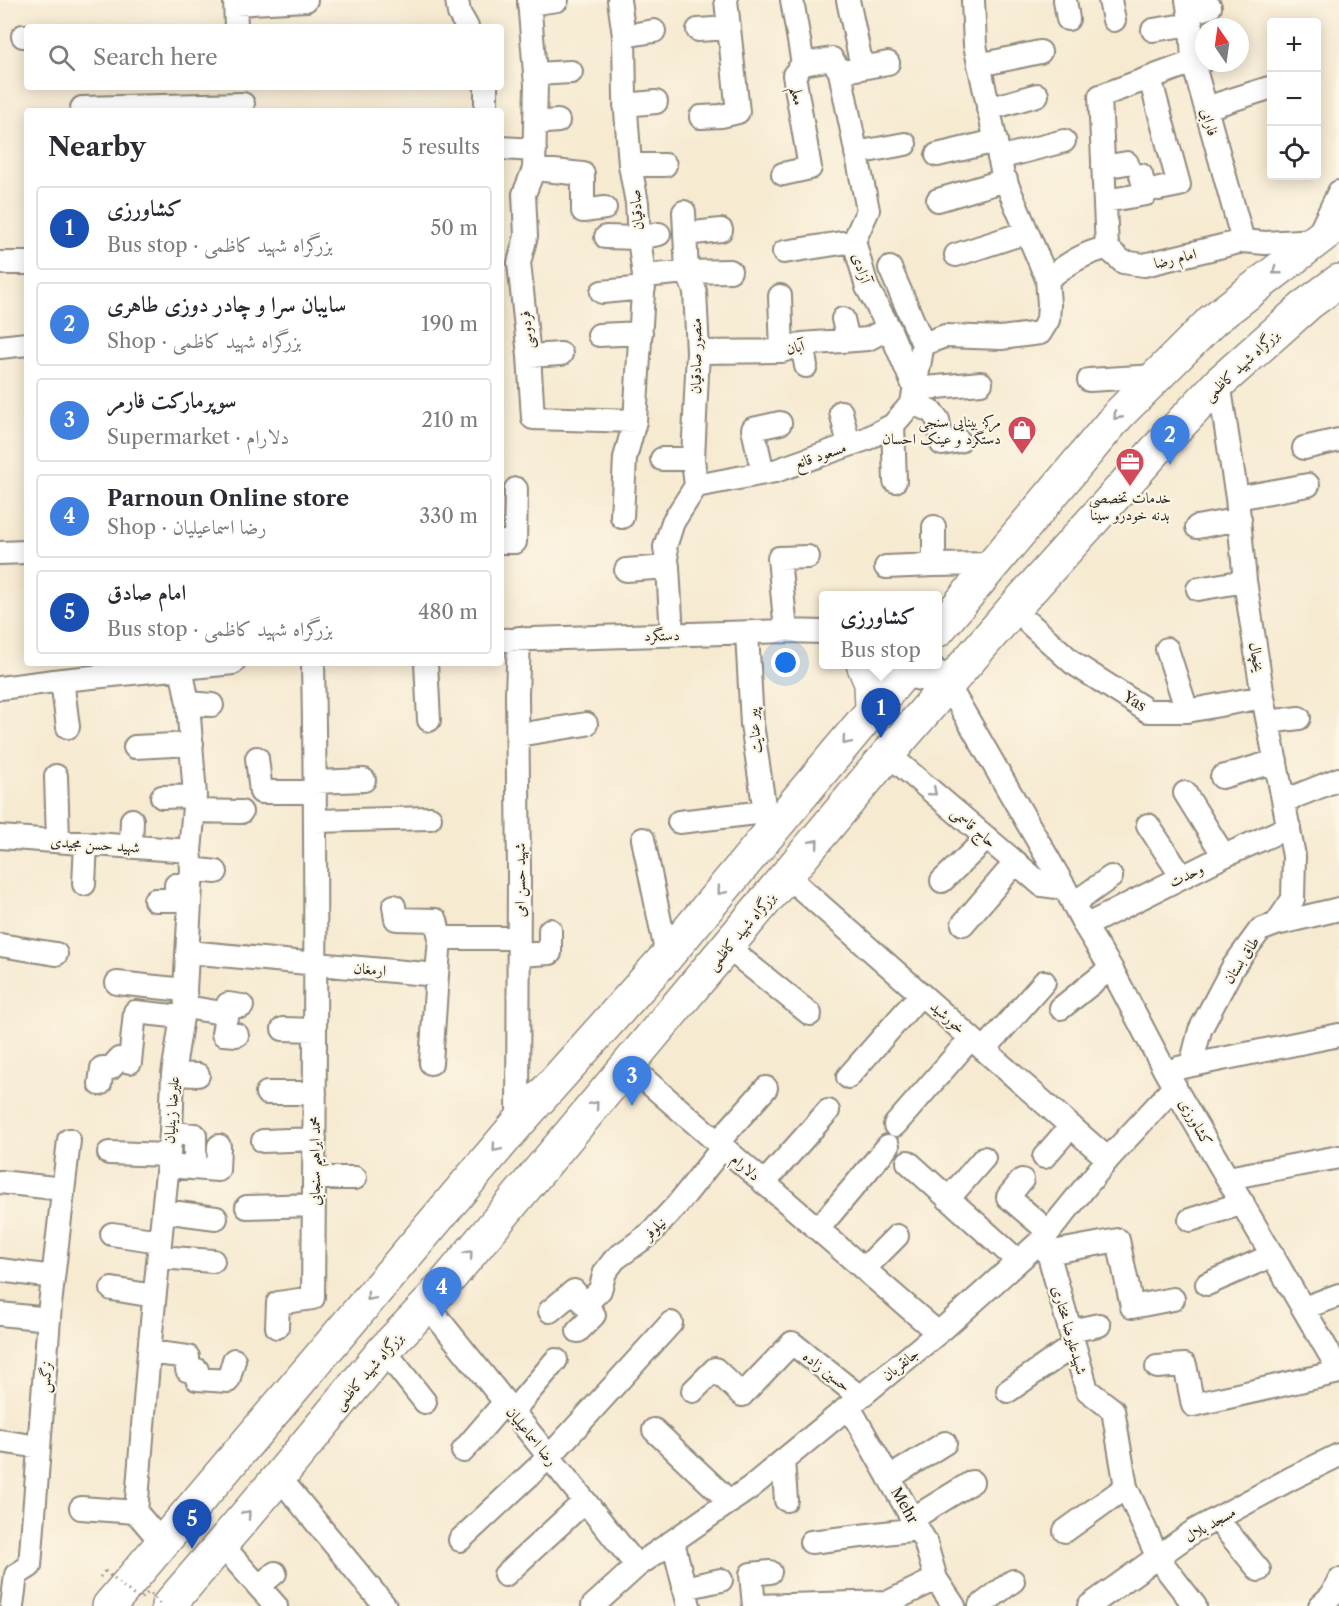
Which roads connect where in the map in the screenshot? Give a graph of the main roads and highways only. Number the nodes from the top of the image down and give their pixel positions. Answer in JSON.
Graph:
{"nodes":[{"id":1,"x":1327,"y":231,"type":"edge"},
{"id":2,"x":1339,"y":281,"type":"edge"},
{"id":3,"x":943,"y":619,"type":"edge"},
{"id":4,"x":942,"y":653,"type":"edge"},
{"id":5,"x":865,"y":669,"type":"edge"},
{"id":6,"x":914,"y":671,"type":"edge"},
{"id":7,"x":872,"y":710,"type":"junction"},
{"id":8,"x":169,"y":1605,"type":"edge"},
{"id":9,"x":109,"y":1606,"type":"edge"}],
"edges":[{"from":1,"to":3,"type":"highway","one_way":true},
{"from":2,"to":4,"type":"highway","name":"بزرگراه شهید کاظمی"},
{"from":5,"to":7,"type":"highway"},
{"from":6,"to":7,"type":"highway","name":"بزرگراه شهید کاظمی"},
{"from":8,"to":6,"type":"highway","name":"بزرگراه شهید کاظمی","one_way":true},
{"from":7,"to":9,"type":"highway","name":"بزرگراه شهید کاظمی","one_way":true}]}
